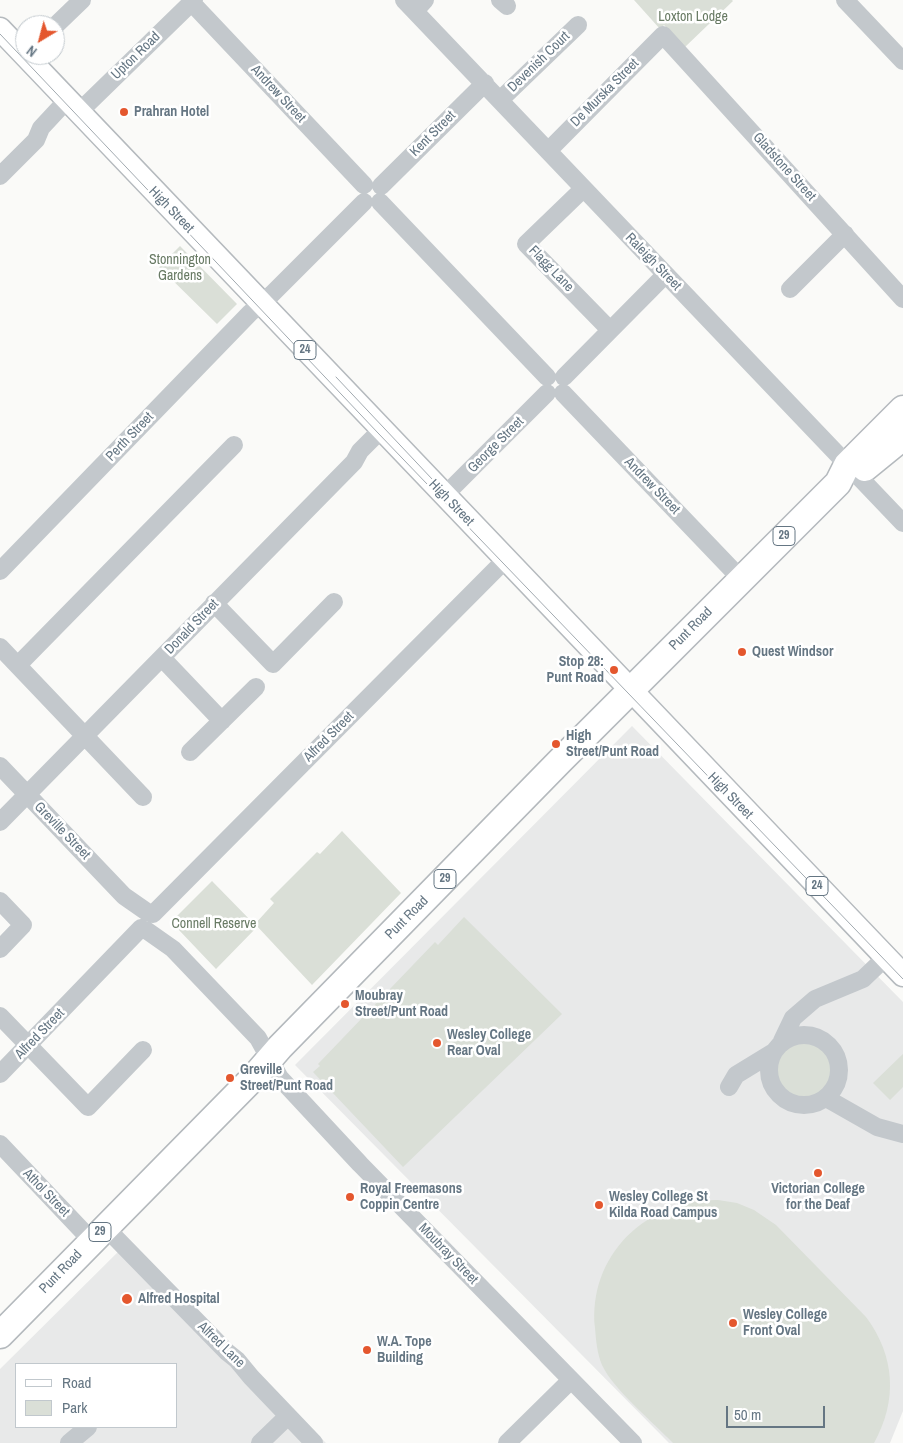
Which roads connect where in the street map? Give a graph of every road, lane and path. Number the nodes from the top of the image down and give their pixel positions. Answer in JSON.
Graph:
{"nodes":[{"id":1,"x":82,"y":0,"type":"edge"},
{"id":2,"x":845,"y":0,"type":"edge"},
{"id":3,"x":192,"y":1,"type":"edge"},
{"id":4,"x":415,"y":4,"type":"edge"},
{"id":5,"x":65,"y":16,"type":"edge"},
{"id":6,"x":578,"y":25,"type":"dead end"},
{"id":7,"x":0,"y":29,"type":"edge"},
{"id":8,"x":663,"y":35,"type":"joint"},
{"id":9,"x":15,"y":45,"type":"edge"},
{"id":10,"x":903,"y":61,"type":"edge"},
{"id":11,"x":34,"y":65,"type":"edge"},
{"id":12,"x":485,"y":83,"type":"junction"},
{"id":13,"x":500,"y":100,"type":"junction"},
{"id":14,"x":73,"y":106,"type":"junction"},
{"id":15,"x":548,"y":151,"type":"junction"},
{"id":16,"x":0,"y":176,"type":"edge"},
{"id":17,"x":583,"y":189,"type":"junction"},
{"id":18,"x":372,"y":194,"type":"junction"},
{"id":19,"x":845,"y":234,"type":"junction"},
{"id":20,"x":665,"y":275,"type":"junction"},
{"id":21,"x":790,"y":289,"type":"dead end"},
{"id":22,"x":903,"y":299,"type":"edge"},
{"id":23,"x":261,"y":304,"type":"junction"},
{"id":24,"x":610,"y":330,"type":"junction"},
{"id":25,"x":555,"y":385,"type":"junction"},
{"id":26,"x":903,"y":409,"type":"edge"},
{"id":27,"x":381,"y":430,"type":"junction"},
{"id":28,"x":903,"y":437,"type":"edge"},
{"id":29,"x":234,"y":445,"type":"dead end"},
{"id":30,"x":847,"y":474,"type":"junction"},
{"id":31,"x":444,"y":496,"type":"junction"},
{"id":32,"x":903,"y":523,"type":"edge"},
{"id":33,"x":505,"y":560,"type":"junction"},
{"id":34,"x":0,"y":571,"type":"edge"},
{"id":35,"x":741,"y":579,"type":"junction"},
{"id":36,"x":334,"y":602,"type":"dead end"},
{"id":37,"x":214,"y":604,"type":"junction"},
{"id":38,"x":0,"y":647,"type":"edge"},
{"id":39,"x":162,"y":658,"type":"junction"},
{"id":40,"x":18,"y":664,"type":"junction"},
{"id":41,"x":256,"y":687,"type":"dead end"},
{"id":42,"x":630,"y":691,"type":"junction"},
{"id":43,"x":222,"y":721,"type":"junction"},
{"id":44,"x":84,"y":737,"type":"junction"},
{"id":45,"x":190,"y":752,"type":"dead end"},
{"id":46,"x":0,"y":766,"type":"edge"},
{"id":47,"x":27,"y":795,"type":"junction"},
{"id":48,"x":143,"y":797,"type":"dead end"},
{"id":49,"x":0,"y":822,"type":"edge"},
{"id":50,"x":0,"y":901,"type":"edge"},
{"id":51,"x":147,"y":921,"type":"junction"},
{"id":52,"x":0,"y":949,"type":"edge"},
{"id":53,"x":886,"y":957,"type":"junction"},
{"id":54,"x":903,"y":975,"type":"edge"},
{"id":55,"x":0,"y":1016,"type":"edge"},
{"id":56,"x":28,"y":1046,"type":"junction"},
{"id":57,"x":778,"y":1047,"type":"junction"},
{"id":58,"x":143,"y":1050,"type":"dead end"},
{"id":59,"x":269,"y":1060,"type":"junction"},
{"id":60,"x":0,"y":1074,"type":"edge"},
{"id":61,"x":729,"y":1088,"type":"dead end"},
{"id":62,"x":826,"y":1098,"type":"junction"},
{"id":63,"x":903,"y":1134,"type":"edge"},
{"id":64,"x":0,"y":1144,"type":"edge"},
{"id":65,"x":99,"y":1234,"type":"junction"},
{"id":66,"x":0,"y":1335,"type":"edge"},
{"id":67,"x":571,"y":1380,"type":"junction"},
{"id":68,"x":288,"y":1416,"type":"junction"},
{"id":69,"x":87,"y":1428,"type":"edge"},
{"id":70,"x":100,"y":1428,"type":"edge"},
{"id":71,"x":70,"y":1443,"type":"edge"},
{"id":72,"x":83,"y":1443,"type":"edge"},
{"id":73,"x":260,"y":1443,"type":"edge"},
{"id":74,"x":314,"y":1443,"type":"edge"},
{"id":75,"x":507,"y":1443,"type":"edge"},
{"id":76,"x":632,"y":1443,"type":"edge"}],
"edges":[{"from":1,"to":5,"type":"street"},
{"from":2,"to":10,"type":"street"},
{"from":3,"to":14,"type":"street","name":"Upton Road"},
{"from":3,"to":18,"type":"street","name":"Andrew Street"},
{"from":4,"to":12,"type":"street","name":"Raleigh Street"},
{"from":6,"to":13,"type":"street","name":"Devenish Court"},
{"from":7,"to":9,"type":"main road","name":"High Street","number":"24"},
{"from":8,"to":15,"type":"street","name":"De Murska Street"},
{"from":8,"to":19,"type":"street","name":"Gladstone Street"},
{"from":11,"to":14,"type":"main road","name":"High Street","number":"24"},
{"from":12,"to":13,"type":"street","name":"Raleigh Street"},
{"from":12,"to":18,"type":"street","name":"Kent Street"},
{"from":13,"to":15,"type":"street","name":"Raleigh Street"},
{"from":14,"to":16,"type":"street","name":"Upton Road"},
{"from":14,"to":23,"type":"main road","name":"High Street","number":"24"},
{"from":15,"to":17,"type":"street","name":"Raleigh Street"},
{"from":17,"to":20,"type":"street","name":"Raleigh Street"},
{"from":17,"to":24,"type":"street","name":"Flagg Lane"},
{"from":18,"to":23,"type":"street","name":"Kent Street"},
{"from":18,"to":25,"type":"street","name":"Andrew Street"},
{"from":19,"to":21,"type":"street"},
{"from":19,"to":22,"type":"street","name":"Gladstone Street"},
{"from":20,"to":24,"type":"street","name":"George Street"},
{"from":20,"to":30,"type":"street","name":"Raleigh Street"},
{"from":23,"to":27,"type":"main road","name":"High Street","number":"24"},
{"from":23,"to":34,"type":"street","name":"Perth Street"},
{"from":24,"to":25,"type":"street","name":"George Street"},
{"from":25,"to":31,"type":"street","name":"George Street"},
{"from":25,"to":35,"type":"street","name":"Andrew Street"},
{"from":26,"to":30,"type":"highway","name":"Punt Road","number":"29"},
{"from":27,"to":31,"type":"main road","name":"High Street","number":"24"},
{"from":27,"to":37,"type":"street","name":"Donald Street"},
{"from":28,"to":30,"type":"highway","name":"Punt Road","number":"29"},
{"from":29,"to":40,"type":"street"},
{"from":30,"to":32,"type":"street","name":"Raleigh Street"},
{"from":30,"to":35,"type":"highway","name":"Punt Road","number":"29"},
{"from":31,"to":33,"type":"main road","name":"High Street","number":"24"},
{"from":33,"to":42,"type":"main road","name":"High Street","number":"24"},
{"from":33,"to":51,"type":"street","name":"Alfred Street"},
{"from":35,"to":42,"type":"highway","name":"Punt Road","number":"29"},
{"from":36,"to":37,"type":"street"},
{"from":37,"to":39,"type":"street","name":"Donald Street"},
{"from":38,"to":40,"type":"street"},
{"from":39,"to":43,"type":"street"},
{"from":39,"to":44,"type":"street","name":"Donald Street"},
{"from":40,"to":44,"type":"street"},
{"from":41,"to":43,"type":"street"},
{"from":42,"to":53,"type":"main road","name":"High Street","number":"24"},
{"from":42,"to":59,"type":"highway","name":"Punt Road","number":"29"},
{"from":43,"to":45,"type":"street"},
{"from":44,"to":47,"type":"street","name":"Donald Street"},
{"from":44,"to":48,"type":"street"},
{"from":46,"to":47,"type":"street","name":"Greville Street"},
{"from":47,"to":49,"type":"street","name":"Donald Street"},
{"from":47,"to":51,"type":"street","name":"Greville Street"},
{"from":50,"to":52,"type":"street"},
{"from":51,"to":56,"type":"street","name":"Alfred Street"},
{"from":51,"to":59,"type":"street","name":"Greville Street"},
{"from":53,"to":54,"type":"main road","name":"High Street","number":"24"},
{"from":53,"to":57,"type":"street"},
{"from":55,"to":56,"type":"street"},
{"from":56,"to":58,"type":"street"},
{"from":56,"to":60,"type":"street","name":"Alfred Street"},
{"from":57,"to":61,"type":"street"},
{"from":57,"to":62,"type":"street"},
{"from":57,"to":62,"type":"street"},
{"from":59,"to":65,"type":"highway","name":"Punt Road","number":"29"},
{"from":59,"to":67,"type":"street","name":"Moubray Street"},
{"from":62,"to":63,"type":"street"},
{"from":64,"to":65,"type":"street","name":"Athol Street"},
{"from":65,"to":66,"type":"highway","name":"Punt Road","number":"29"},
{"from":65,"to":68,"type":"street","name":"Alfred Lane"},
{"from":67,"to":75,"type":"street"},
{"from":67,"to":76,"type":"street","name":"Moubray Street"},
{"from":68,"to":73,"type":"street"},
{"from":68,"to":74,"type":"street","name":"Alfred Lane"},
{"from":69,"to":71,"type":"street"},
{"from":70,"to":72,"type":"street"}]}
